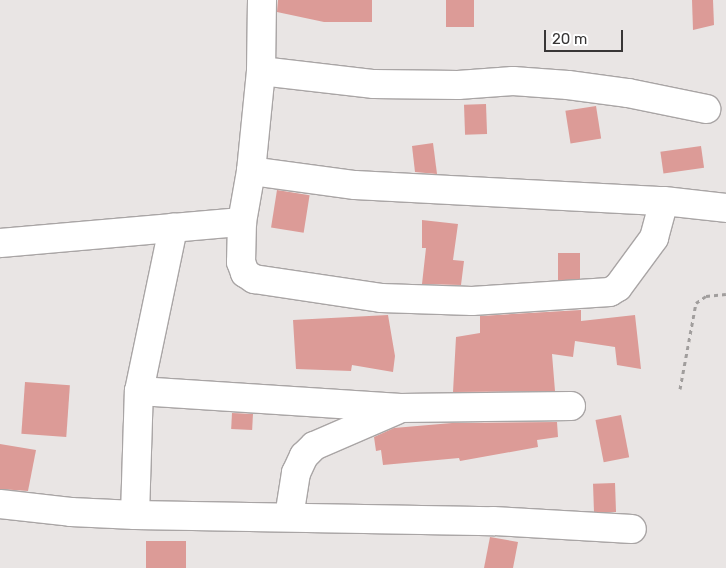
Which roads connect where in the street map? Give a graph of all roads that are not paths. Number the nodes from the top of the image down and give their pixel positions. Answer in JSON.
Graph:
{"nodes":[{"id":1,"x":262,"y":0,"type":"edge"},
{"id":2,"x":261,"y":71,"type":"junction"},
{"id":3,"x":706,"y":109,"type":"dead end"},
{"id":4,"x":251,"y":170,"type":"junction"},
{"id":5,"x":664,"y":201,"type":"junction"},
{"id":6,"x":726,"y":208,"type":"edge"},
{"id":7,"x":242,"y":222,"type":"junction"},
{"id":8,"x":173,"y":228,"type":"junction"},
{"id":9,"x":0,"y":243,"type":"edge"},
{"id":10,"x":139,"y":391,"type":"junction"},
{"id":11,"x":570,"y":406,"type":"dead end"},
{"id":12,"x":400,"y":408,"type":"junction"},
{"id":13,"x":0,"y":504,"type":"edge"},
{"id":14,"x":135,"y":515,"type":"junction"},
{"id":15,"x":289,"y":517,"type":"junction"},
{"id":16,"x":632,"y":528,"type":"dead end"}],
"edges":[{"from":1,"to":2,"type":"street"},
{"from":2,"to":3,"type":"street"},
{"from":2,"to":4,"type":"street"},
{"from":4,"to":5,"type":"street"},
{"from":4,"to":7,"type":"street"},
{"from":5,"to":6,"type":"street"},
{"from":5,"to":7,"type":"street"},
{"from":7,"to":8,"type":"street"},
{"from":8,"to":9,"type":"street"},
{"from":8,"to":10,"type":"street"},
{"from":10,"to":12,"type":"street"},
{"from":10,"to":14,"type":"street"},
{"from":11,"to":12,"type":"street"},
{"from":12,"to":15,"type":"street"},
{"from":13,"to":14,"type":"street"},
{"from":14,"to":15,"type":"street"},
{"from":15,"to":16,"type":"street"}]}
